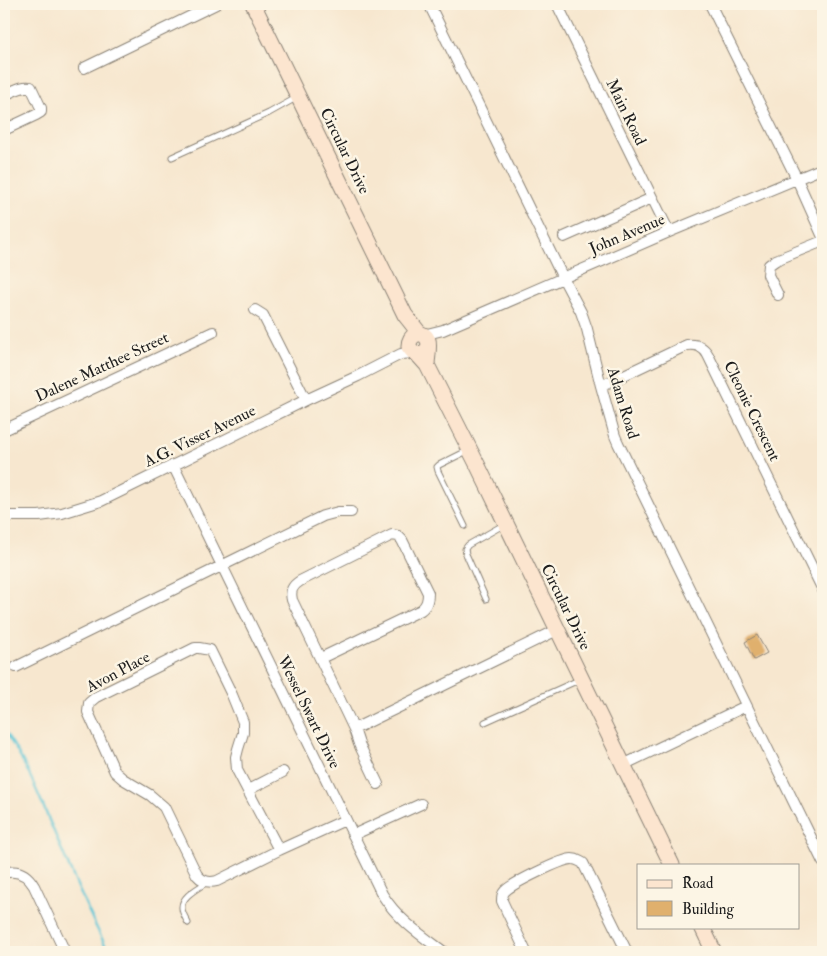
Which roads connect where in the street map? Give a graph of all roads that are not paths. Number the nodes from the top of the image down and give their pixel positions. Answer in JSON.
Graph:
{"nodes":[{"id":1,"x":216,"y":4,"type":"edge"},
{"id":2,"x":253,"y":4,"type":"edge"},
{"id":3,"x":429,"y":4,"type":"edge"},
{"id":4,"x":557,"y":4,"type":"edge"},
{"id":5,"x":710,"y":4,"type":"edge"},
{"id":6,"x":84,"y":68,"type":"dead end"},
{"id":7,"x":4,"y":95,"type":"edge"},
{"id":8,"x":299,"y":97,"type":"junction"},
{"id":9,"x":4,"y":130,"type":"edge"},
{"id":10,"x":172,"y":157,"type":"dead end"},
{"id":11,"x":823,"y":168,"type":"edge"},
{"id":12,"x":797,"y":179,"type":"junction"},
{"id":13,"x":652,"y":198,"type":"junction"},
{"id":14,"x":668,"y":232,"type":"junction"},
{"id":15,"x":564,"y":237,"type":"dead end"},
{"id":16,"x":823,"y":237,"type":"edge"},
{"id":17,"x":823,"y":241,"type":"edge"},
{"id":18,"x":562,"y":278,"type":"junction"},
{"id":19,"x":778,"y":295,"type":"dead end"},
{"id":20,"x":256,"y":310,"type":"dead end"},
{"id":21,"x":213,"y":332,"type":"dead end"},
{"id":22,"x":418,"y":347,"type":"junction"},
{"id":23,"x":601,"y":386,"type":"junction"},
{"id":24,"x":306,"y":400,"type":"junction"},
{"id":25,"x":4,"y":430,"type":"edge"},
{"id":26,"x":470,"y":449,"type":"junction"},
{"id":27,"x":173,"y":465,"type":"junction"},
{"id":28,"x":351,"y":512,"type":"dead end"},
{"id":29,"x":4,"y":516,"type":"edge"},
{"id":30,"x":506,"y":524,"type":"junction"},
{"id":31,"x":466,"y":526,"type":"dead end"},
{"id":32,"x":221,"y":565,"type":"junction"},
{"id":33,"x":823,"y":590,"type":"edge"},
{"id":34,"x":486,"y":599,"type":"dead end"},
{"id":35,"x":557,"y":630,"type":"junction"},
{"id":36,"x":321,"y":658,"type":"junction"},
{"id":37,"x":16,"y":667,"type":"dead end"},
{"id":38,"x":581,"y":678,"type":"junction"},
{"id":39,"x":746,"y":706,"type":"junction"},
{"id":40,"x":485,"y":722,"type":"dead end"},
{"id":41,"x":354,"y":729,"type":"junction"},
{"id":42,"x":623,"y":765,"type":"junction"},
{"id":43,"x":283,"y":772,"type":"dead end"},
{"id":44,"x":378,"y":784,"type":"dead end"},
{"id":45,"x":248,"y":790,"type":"junction"},
{"id":46,"x":421,"y":804,"type":"dead end"},
{"id":47,"x":345,"y":820,"type":"junction"},
{"id":48,"x":353,"y":835,"type":"junction"},
{"id":49,"x":279,"y":850,"type":"junction"},
{"id":50,"x":823,"y":862,"type":"edge"},
{"id":51,"x":672,"y":864,"type":"edge"},
{"id":52,"x":4,"y":873,"type":"edge"},
{"id":53,"x":207,"y":882,"type":"junction"},
{"id":54,"x":188,"y":923,"type":"dead end"},
{"id":55,"x":702,"y":928,"type":"edge"},
{"id":56,"x":65,"y":952,"type":"edge"},
{"id":57,"x":444,"y":952,"type":"edge"},
{"id":58,"x":526,"y":952,"type":"edge"},
{"id":59,"x":628,"y":952,"type":"edge"},
{"id":60,"x":714,"y":952,"type":"edge"}],
"edges":[{"from":1,"to":6,"type":"street"},
{"from":2,"to":8,"type":"street","name":"Circular Drive"},
{"from":3,"to":18,"type":"street","name":"Adam Road"},
{"from":4,"to":13,"type":"street","name":"Main Road"},
{"from":5,"to":12,"type":"street"},
{"from":7,"to":9,"type":"street"},
{"from":8,"to":10,"type":"lane"},
{"from":8,"to":22,"type":"street","name":"Circular Drive"},
{"from":11,"to":12,"type":"street","name":"John Avenue"},
{"from":12,"to":14,"type":"street","name":"John Avenue"},
{"from":12,"to":16,"type":"street"},
{"from":13,"to":14,"type":"street","name":"Main Road"},
{"from":13,"to":15,"type":"street"},
{"from":14,"to":18,"type":"street","name":"John Avenue"},
{"from":17,"to":19,"type":"street"},
{"from":18,"to":22,"type":"street","name":"John Avenue"},
{"from":18,"to":23,"type":"street","name":"Adam Road"},
{"from":20,"to":24,"type":"street"},
{"from":21,"to":25,"type":"street","name":"Dalene Matthee Street"},
{"from":22,"to":24,"type":"street","name":"A.G. Visser Avenue"},
{"from":22,"to":26,"type":"street","name":"Circular Drive"},
{"from":23,"to":33,"type":"street","name":"Cleonie Crescent"},
{"from":23,"to":39,"type":"street","name":"Adam Road"},
{"from":24,"to":27,"type":"street","name":"A.G. Visser Avenue"},
{"from":26,"to":30,"type":"street","name":"Circular Drive"},
{"from":26,"to":31,"type":"lane"},
{"from":27,"to":29,"type":"street","name":"A.G. Visser Avenue"},
{"from":27,"to":32,"type":"street","name":"Wessel Swart Drive"},
{"from":28,"to":32,"type":"street"},
{"from":30,"to":34,"type":"lane"},
{"from":30,"to":35,"type":"street","name":"Circular Drive"},
{"from":32,"to":37,"type":"street"},
{"from":32,"to":47,"type":"street","name":"Wessel Swart Drive"},
{"from":35,"to":38,"type":"street","name":"Circular Drive"},
{"from":35,"to":41,"type":"street"},
{"from":36,"to":36,"type":"street"},
{"from":36,"to":41,"type":"street"},
{"from":38,"to":40,"type":"lane"},
{"from":38,"to":42,"type":"street","name":"Circular Drive"},
{"from":39,"to":42,"type":"street"},
{"from":39,"to":50,"type":"street","name":"Adam Road"},
{"from":41,"to":44,"type":"street"},
{"from":42,"to":51,"type":"street","name":"Circular Drive"},
{"from":43,"to":45,"type":"street"},
{"from":45,"to":49,"type":"street","name":"Avon Place"},
{"from":45,"to":53,"type":"street","name":"Avon Place"},
{"from":46,"to":48,"type":"street"},
{"from":47,"to":48,"type":"street","name":"Wessel Swart Drive"},
{"from":47,"to":49,"type":"street"},
{"from":48,"to":57,"type":"street","name":"Wessel Swart Drive"},
{"from":49,"to":53,"type":"street"},
{"from":52,"to":56,"type":"street"},
{"from":53,"to":54,"type":"lane"},
{"from":55,"to":60,"type":"street"},
{"from":58,"to":59,"type":"street"}]}
